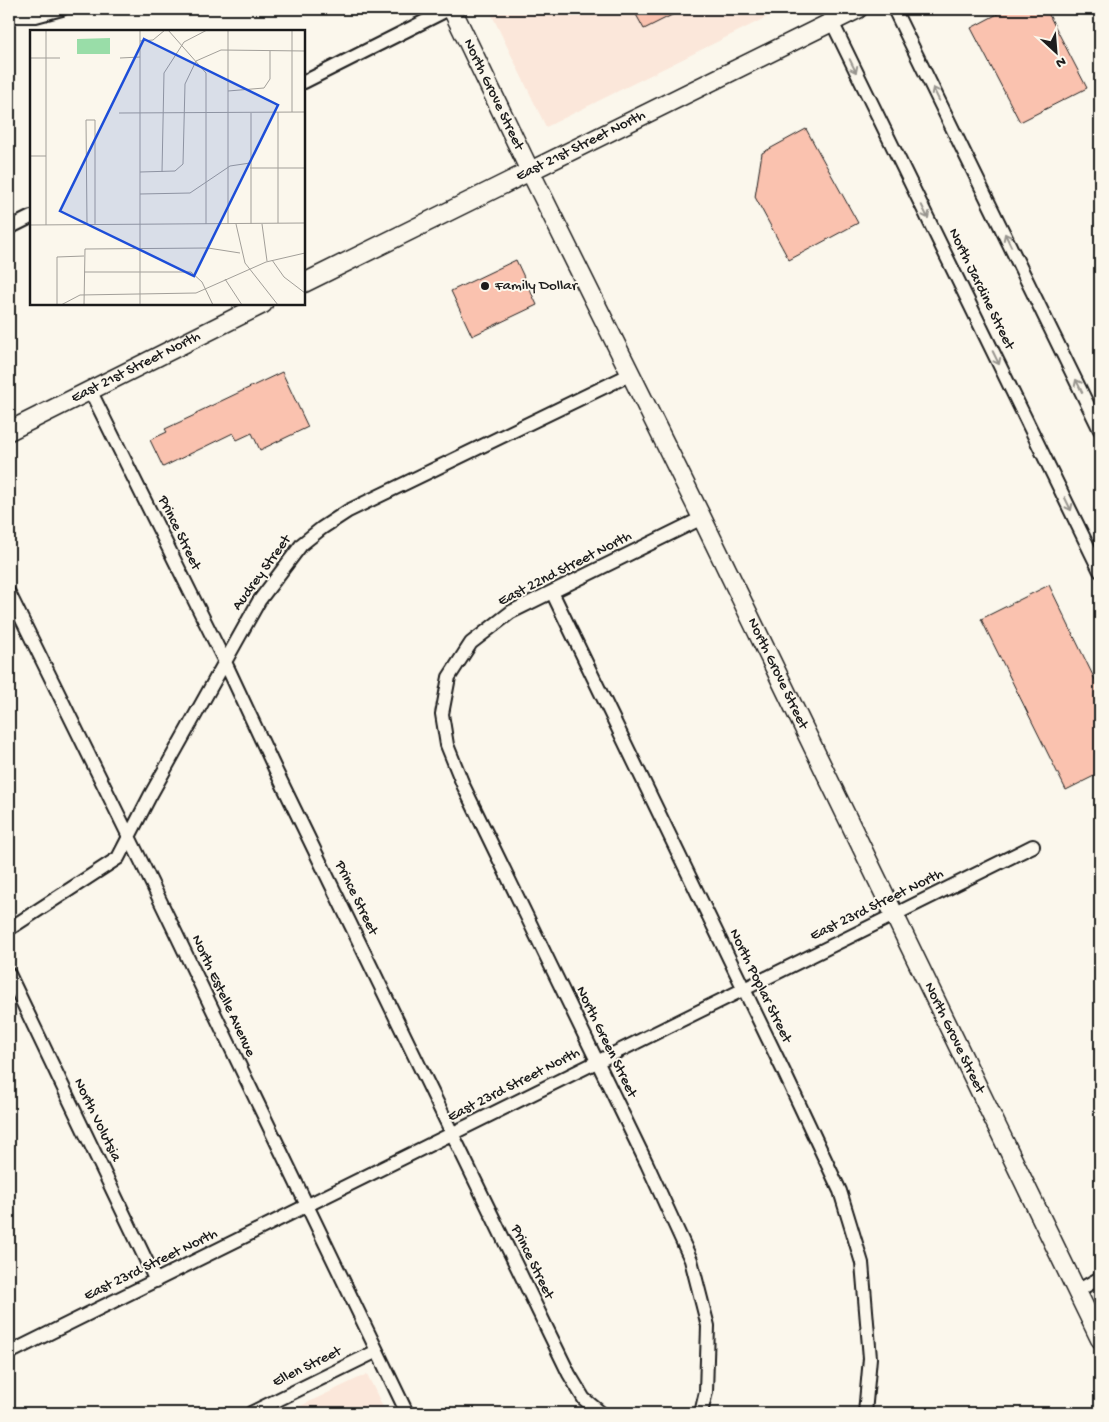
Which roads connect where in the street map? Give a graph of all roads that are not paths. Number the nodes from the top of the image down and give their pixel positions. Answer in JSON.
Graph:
{"nodes":[{"id":1,"x":62,"y":9,"type":"edge"},
{"id":2,"x":451,"y":9,"type":"edge"},
{"id":3,"x":858,"y":9,"type":"edge"},
{"id":4,"x":894,"y":9,"type":"edge"},
{"id":5,"x":9,"y":16,"type":"edge"},
{"id":6,"x":832,"y":22,"type":"junction"},
{"id":7,"x":305,"y":82,"type":"edge"},
{"id":8,"x":530,"y":170,"type":"junction"},
{"id":9,"x":30,"y":218,"type":"edge"},
{"id":10,"x":9,"y":228,"type":"edge"},
{"id":11,"x":305,"y":282,"type":"edge"},
{"id":12,"x":261,"y":305,"type":"edge"},
{"id":13,"x":631,"y":374,"type":"junction"},
{"id":14,"x":90,"y":390,"type":"junction"},
{"id":15,"x":1100,"y":430,"type":"edge"},
{"id":16,"x":9,"y":431,"type":"edge"},
{"id":17,"x":702,"y":518,"type":"junction"},
{"id":18,"x":1100,"y":571,"type":"edge"},
{"id":19,"x":552,"y":592,"type":"junction"},
{"id":20,"x":9,"y":593,"type":"edge"},
{"id":21,"x":225,"y":662,"type":"junction"},
{"id":22,"x":446,"y":694,"type":"joint"},
{"id":23,"x":129,"y":837,"type":"junction"},
{"id":24,"x":1034,"y":846,"type":"dead end"},
{"id":25,"x":894,"y":915,"type":"junction"},
{"id":26,"x":9,"y":929,"type":"edge"},
{"id":27,"x":9,"y":974,"type":"edge"},
{"id":28,"x":743,"y":989,"type":"junction"},
{"id":29,"x":598,"y":1062,"type":"junction"},
{"id":30,"x":452,"y":1135,"type":"junction"},
{"id":31,"x":308,"y":1206,"type":"junction"},
{"id":32,"x":1100,"y":1278,"type":"edge"},
{"id":33,"x":156,"y":1281,"type":"junction"},
{"id":34,"x":1077,"y":1291,"type":"junction"},
{"id":35,"x":1100,"y":1339,"type":"edge"},
{"id":36,"x":377,"y":1351,"type":"junction"},
{"id":37,"x":9,"y":1353,"type":"edge"},
{"id":38,"x":251,"y":1413,"type":"edge"},
{"id":39,"x":407,"y":1413,"type":"edge"},
{"id":40,"x":601,"y":1413,"type":"edge"},
{"id":41,"x":701,"y":1413,"type":"edge"},
{"id":42,"x":864,"y":1413,"type":"edge"}],
"edges":[{"from":1,"to":5,"type":"street"},
{"from":2,"to":7,"type":"street"},
{"from":2,"to":8,"type":"street","name":"North Grove Street"},
{"from":3,"to":6,"type":"street","name":"East 21st Street North"},
{"from":15,"to":4,"type":"street","one_way":true},
{"from":6,"to":8,"type":"street","name":"East 21st Street North"},
{"from":6,"to":18,"type":"street","name":"North Jardine Street","one_way":true},
{"from":8,"to":11,"type":"street","name":"East 21st Street North"},
{"from":8,"to":13,"type":"street","name":"North Grove Street"},
{"from":9,"to":10,"type":"street"},
{"from":12,"to":14,"type":"street","name":"East 21st Street North"},
{"from":13,"to":17,"type":"street","name":"North Grove Street"},
{"from":13,"to":21,"type":"street","name":"Audrey Street"},
{"from":14,"to":16,"type":"street","name":"East 21st Street North"},
{"from":14,"to":21,"type":"street","name":"Prince Street"},
{"from":17,"to":19,"type":"street","name":"East 22nd Street North"},
{"from":17,"to":25,"type":"street","name":"North Grove Street"},
{"from":19,"to":22,"type":"street","name":"East 22nd Street North"},
{"from":19,"to":28,"type":"street","name":"North Poplar Street"},
{"from":20,"to":23,"type":"street","name":"North Estelle Avenue"},
{"from":21,"to":23,"type":"street","name":"Audrey Street"},
{"from":21,"to":30,"type":"street","name":"Prince Street"},
{"from":22,"to":29,"type":"street","name":"North Green Street"},
{"from":23,"to":26,"type":"street","name":"Audrey Street"},
{"from":23,"to":31,"type":"street","name":"North Estelle Avenue"},
{"from":24,"to":25,"type":"street","name":"East 23rd Street North"},
{"from":25,"to":28,"type":"street","name":"East 23rd Street North"},
{"from":25,"to":34,"type":"street","name":"North Grove Street"},
{"from":27,"to":33,"type":"street","name":"North Volutsia"},
{"from":28,"to":29,"type":"street","name":"East 23rd Street North"},
{"from":28,"to":42,"type":"street","name":"North Poplar Street"},
{"from":29,"to":30,"type":"street","name":"East 23rd Street North"},
{"from":29,"to":41,"type":"street","name":"North Green Street"},
{"from":30,"to":31,"type":"street","name":"East 23rd Street North"},
{"from":30,"to":40,"type":"street","name":"Prince Street"},
{"from":31,"to":33,"type":"street","name":"East 23rd Street North"},
{"from":31,"to":36,"type":"street","name":"North Estelle Avenue"},
{"from":32,"to":34,"type":"street"},
{"from":33,"to":37,"type":"street","name":"East 23rd Street North"},
{"from":34,"to":35,"type":"street","name":"North Grove Street"},
{"from":36,"to":38,"type":"street","name":"Ellen Street"},
{"from":36,"to":39,"type":"street","name":"North Estelle Avenue"}]}
